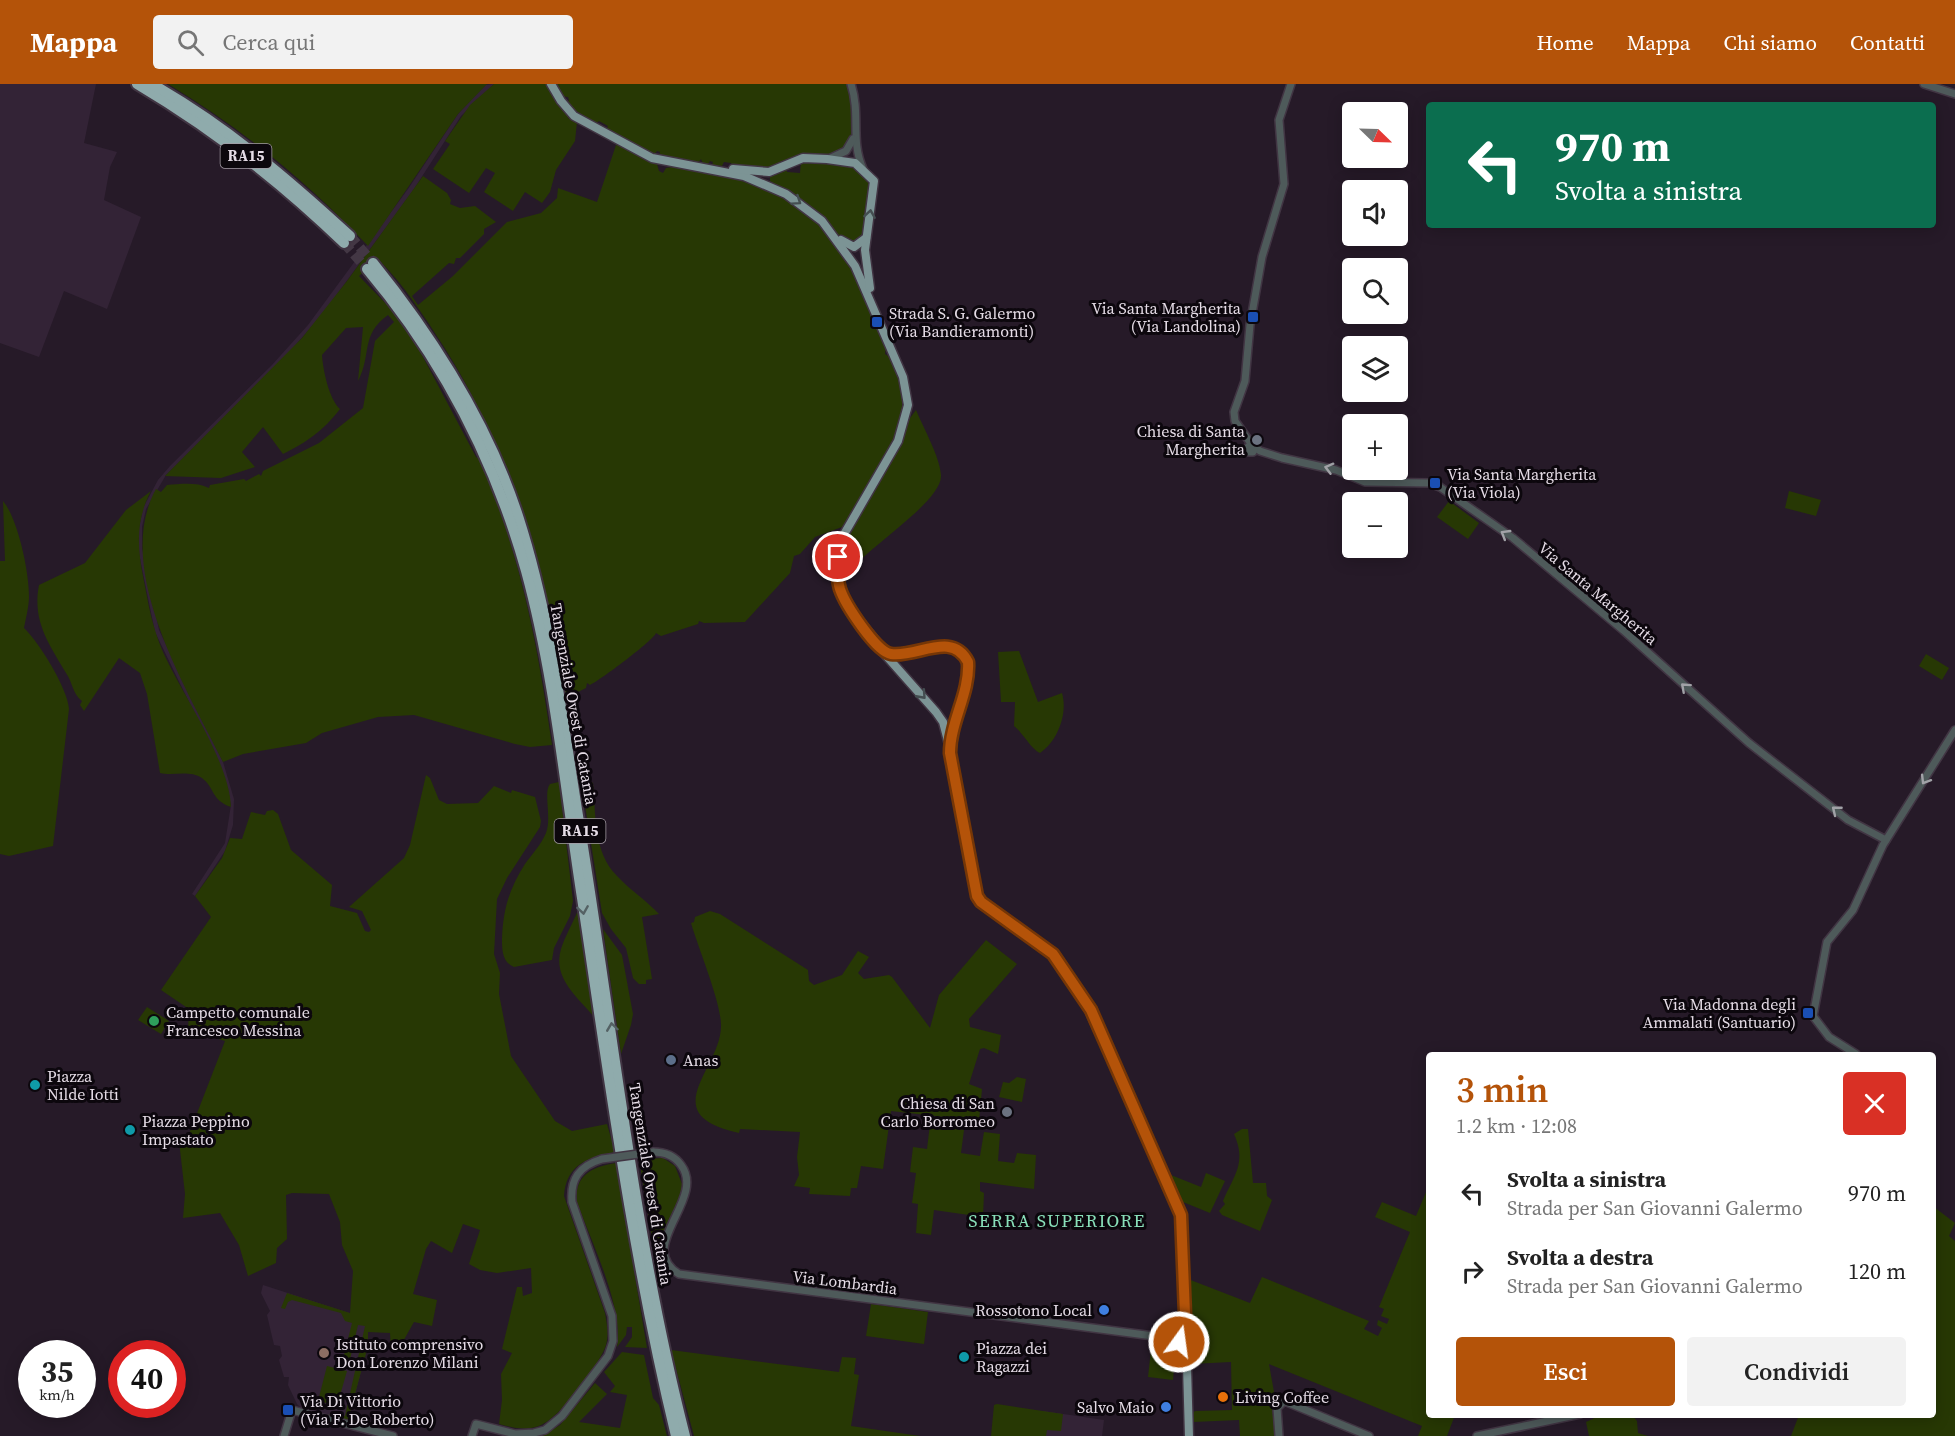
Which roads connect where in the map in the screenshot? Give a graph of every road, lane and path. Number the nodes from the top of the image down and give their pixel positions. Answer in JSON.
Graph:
{"nodes":[{"id":1,"x":137,"y":84,"type":"edge"},
{"id":2,"x":152,"y":84,"type":"edge"},
{"id":3,"x":551,"y":84,"type":"edge"},
{"id":4,"x":851,"y":84,"type":"edge"},
{"id":5,"x":1291,"y":84,"type":"edge"},
{"id":6,"x":1924,"y":84,"type":"edge"},
{"id":7,"x":1955,"y":93,"type":"edge"},
{"id":8,"x":856,"y":131,"type":"junction"},
{"id":9,"x":827,"y":159,"type":"junction"},
{"id":10,"x":703,"y":167,"type":"junction"},
{"id":11,"x":863,"y":169,"type":"junction"},
{"id":12,"x":769,"y":172,"type":"junction"},
{"id":13,"x":775,"y":188,"type":"junction"},
{"id":14,"x":834,"y":234,"type":"junction"},
{"id":15,"x":866,"y":238,"type":"junction"},
{"id":16,"x":879,"y":318,"type":"junction"},
{"id":17,"x":877,"y":644,"type":"junction"},
{"id":18,"x":896,"y":654,"type":"junction"},
{"id":19,"x":899,"y":670,"type":"junction"},
{"id":20,"x":943,"y":723,"type":"junction"},
{"id":21,"x":954,"y":727,"type":"junction"},
{"id":22,"x":1955,"y":730,"type":"edge"},
{"id":23,"x":950,"y":753,"type":"junction"},
{"id":24,"x":1886,"y":840,"type":"junction"},
{"id":25,"x":1853,"y":1052,"type":"edge"},
{"id":26,"x":1186,"y":1323,"type":"junction"},
{"id":27,"x":1174,"y":1339,"type":"junction"},
{"id":28,"x":1186,"y":1339,"type":"junction"},
{"id":29,"x":662,"y":1341,"type":"junction"},
{"id":30,"x":1186,"y":1353,"type":"junction"},
{"id":31,"x":1565,"y":1418,"type":"edge"},
{"id":32,"x":284,"y":1436,"type":"edge"},
{"id":33,"x":393,"y":1436,"type":"edge"},
{"id":34,"x":472,"y":1436,"type":"edge"},
{"id":35,"x":676,"y":1436,"type":"edge"},
{"id":36,"x":685,"y":1436,"type":"edge"},
{"id":37,"x":692,"y":1436,"type":"edge"},
{"id":38,"x":1189,"y":1436,"type":"edge"},
{"id":39,"x":1279,"y":1436,"type":"edge"},
{"id":40,"x":1369,"y":1436,"type":"edge"},
{"id":41,"x":1478,"y":1436,"type":"edge"}],
"edges":[{"from":1,"to":2,"type":"highway","number":"RA15"},
{"from":3,"to":10,"type":"main road"},
{"from":4,"to":8,"type":"street"},
{"from":24,"to":5,"type":"street","name":"Via Santa Margherita","one_way":true},
{"from":6,"to":7,"type":"street"},
{"from":8,"to":9,"type":"street"},
{"from":8,"to":11,"type":"street"},
{"from":9,"to":11,"type":"main road"},
{"from":9,"to":12,"type":"main road"},
{"from":10,"to":12,"type":"main road"},
{"from":10,"to":13,"type":"main road"},
{"from":15,"to":11,"type":"main road","one_way":true},
{"from":12,"to":13,"type":"main road"},
{"from":13,"to":14,"type":"main road","one_way":true},
{"from":14,"to":15,"type":"main road"},
{"from":14,"to":16,"type":"main road"},
{"from":15,"to":16,"type":"main road"},
{"from":16,"to":17,"type":"main road"},
{"from":17,"to":18,"type":"main road"},
{"from":17,"to":19,"type":"main road"},
{"from":18,"to":19,"type":"main road"},
{"from":18,"to":21,"type":"main road"},
{"from":19,"to":20,"type":"main road","one_way":true},
{"from":20,"to":21,"type":"main road"},
{"from":20,"to":23,"type":"main road"},
{"from":21,"to":23,"type":"main road"},
{"from":22,"to":24,"type":"street","one_way":true},
{"from":23,"to":26,"type":"main road"},
{"from":24,"to":25,"type":"street"},
{"from":26,"to":27,"type":"street"},
{"from":26,"to":28,"type":"main road"},
{"from":27,"to":28,"type":"street","name":"Via Lombardia"},
{"from":27,"to":30,"type":"street"},
{"from":27,"to":34,"type":"street","name":"Via Lombardia","bridge":true},
{"from":28,"to":30,"type":"main road"},
{"from":29,"to":35,"type":"highway","name":"Tangenziale Ovest di Catania","number":"RA15","one_way":true},
{"from":29,"to":36,"type":"highway","name":"Tangenziale Ovest di Catania","number":"RA15"},
{"from":29,"to":37,"type":"highway"},
{"from":30,"to":38,"type":"main road"},
{"from":31,"to":41,"type":"street"},
{"from":32,"to":33,"type":"street"},
{"from":39,"to":40,"type":"street"}]}
